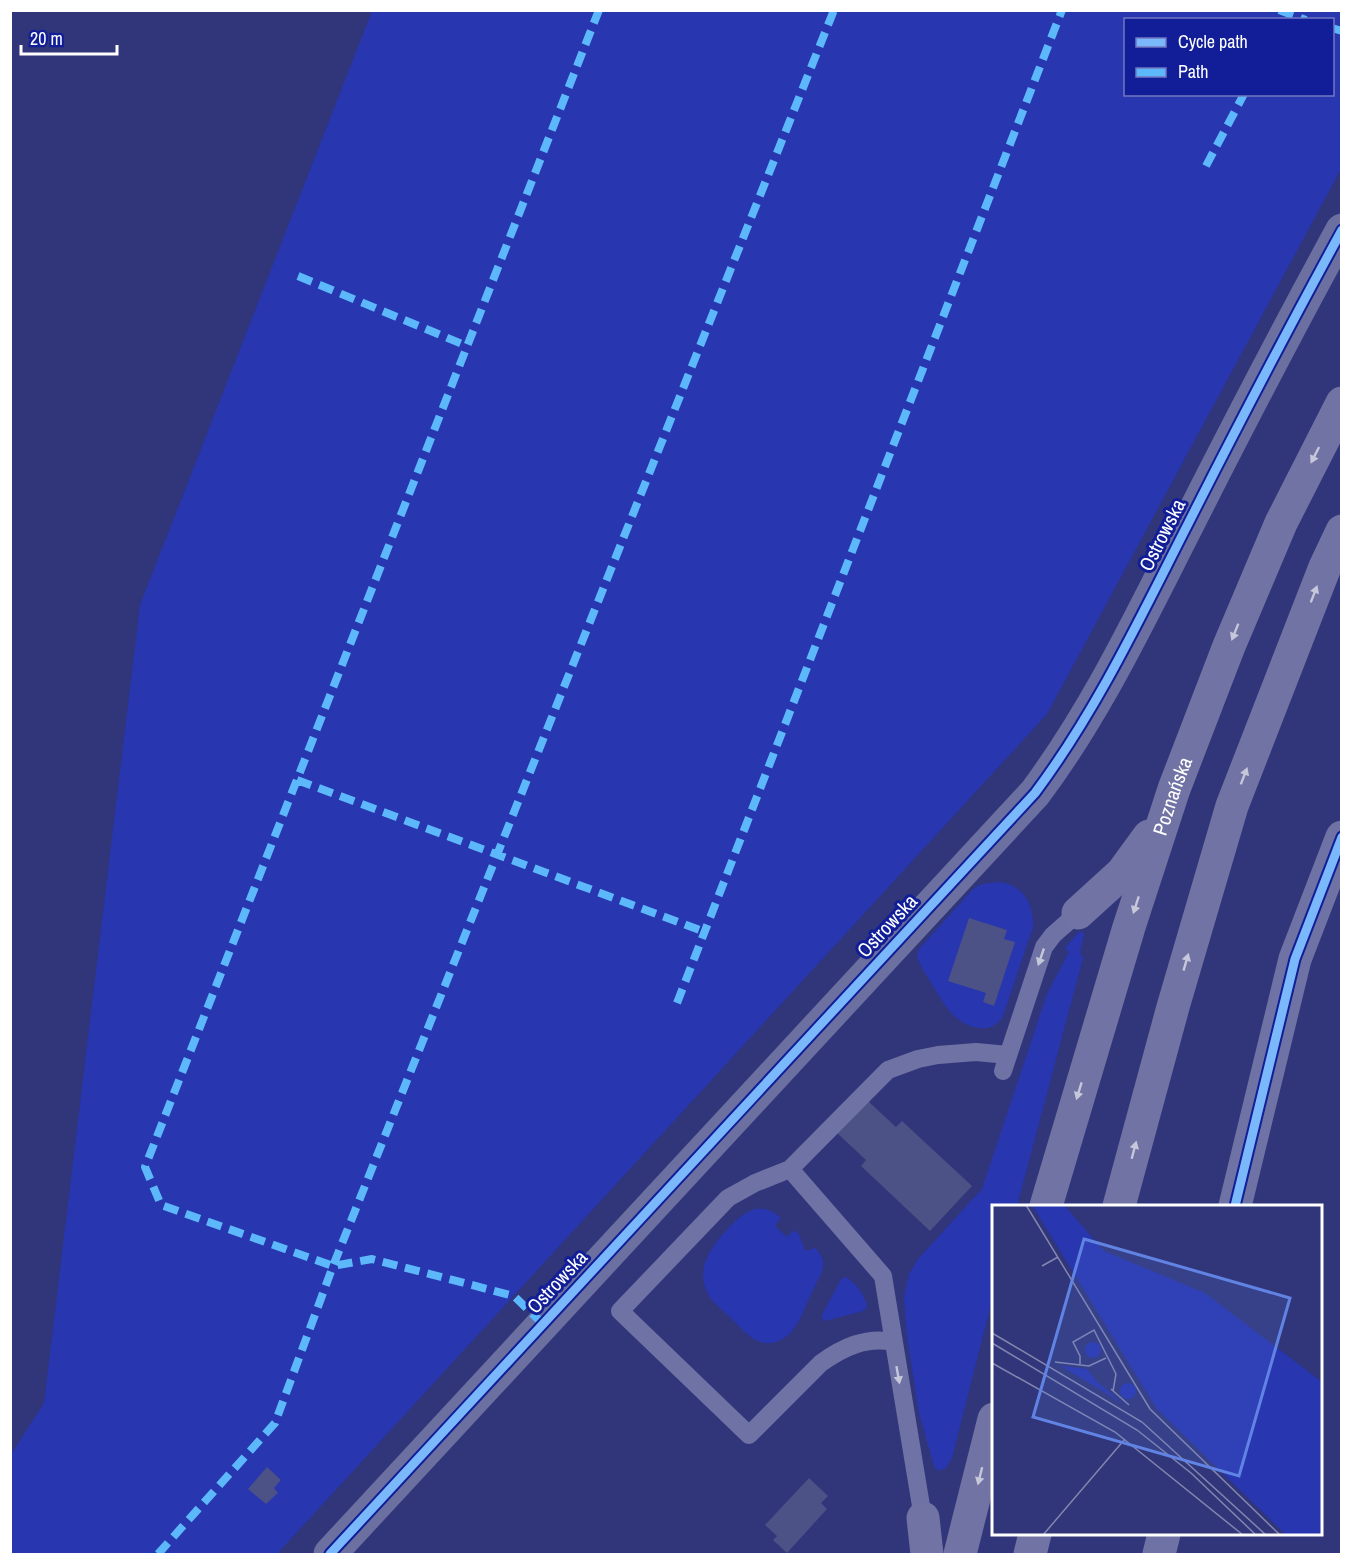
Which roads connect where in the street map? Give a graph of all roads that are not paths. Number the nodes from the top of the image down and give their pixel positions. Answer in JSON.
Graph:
{"nodes":[{"id":1,"x":1341,"y":230,"type":"edge"},
{"id":2,"x":1341,"y":403,"type":"edge"},
{"id":3,"x":1341,"y":531,"type":"edge"},
{"id":4,"x":1174,"y":789,"type":"junction"},
{"id":5,"x":1341,"y":837,"type":"edge"},
{"id":6,"x":1333,"y":882,"type":"edge"},
{"id":7,"x":1078,"y":913,"type":"joint"},
{"id":8,"x":790,"y":1169,"type":"junction"},
{"id":9,"x":1046,"y":1205,"type":"edge"},
{"id":10,"x":1119,"y":1205,"type":"edge"},
{"id":11,"x":1235,"y":1205,"type":"edge"},
{"id":12,"x":893,"y":1342,"type":"junction"},
{"id":13,"x":992,"y":1423,"type":"edge"},
{"id":14,"x":922,"y":1518,"type":"joint"},
{"id":15,"x":1035,"y":1535,"type":"edge"},
{"id":16,"x":1164,"y":1535,"type":"edge"},
{"id":17,"x":330,"y":1554,"type":"edge"},
{"id":18,"x":927,"y":1554,"type":"edge"},
{"id":19,"x":960,"y":1554,"type":"edge"},
{"id":20,"x":1030,"y":1554,"type":"edge"},
{"id":21,"x":1159,"y":1554,"type":"edge"}],
"edges":[{"from":1,"to":17,"type":"street","name":"Ostrowska"},
{"from":2,"to":4,"type":"highway","name":"Poznańska","one_way":true},
{"from":10,"to":3,"type":"highway","one_way":true},
{"from":4,"to":7,"type":"highway"},
{"from":4,"to":9,"type":"highway","name":"Poznańska","one_way":true},
{"from":5,"to":6,"type":"street"},
{"from":6,"to":11,"type":"street"},
{"from":7,"to":8,"type":"lane","one_way":true},
{"from":8,"to":12,"type":"lane"},
{"from":8,"to":12,"type":"lane"},
{"from":12,"to":14,"type":"lane","one_way":true},
{"from":13,"to":19,"type":"highway","one_way":true},
{"from":14,"to":18,"type":"highway"},
{"from":15,"to":20,"type":"highway"},
{"from":16,"to":21,"type":"street"}]}
